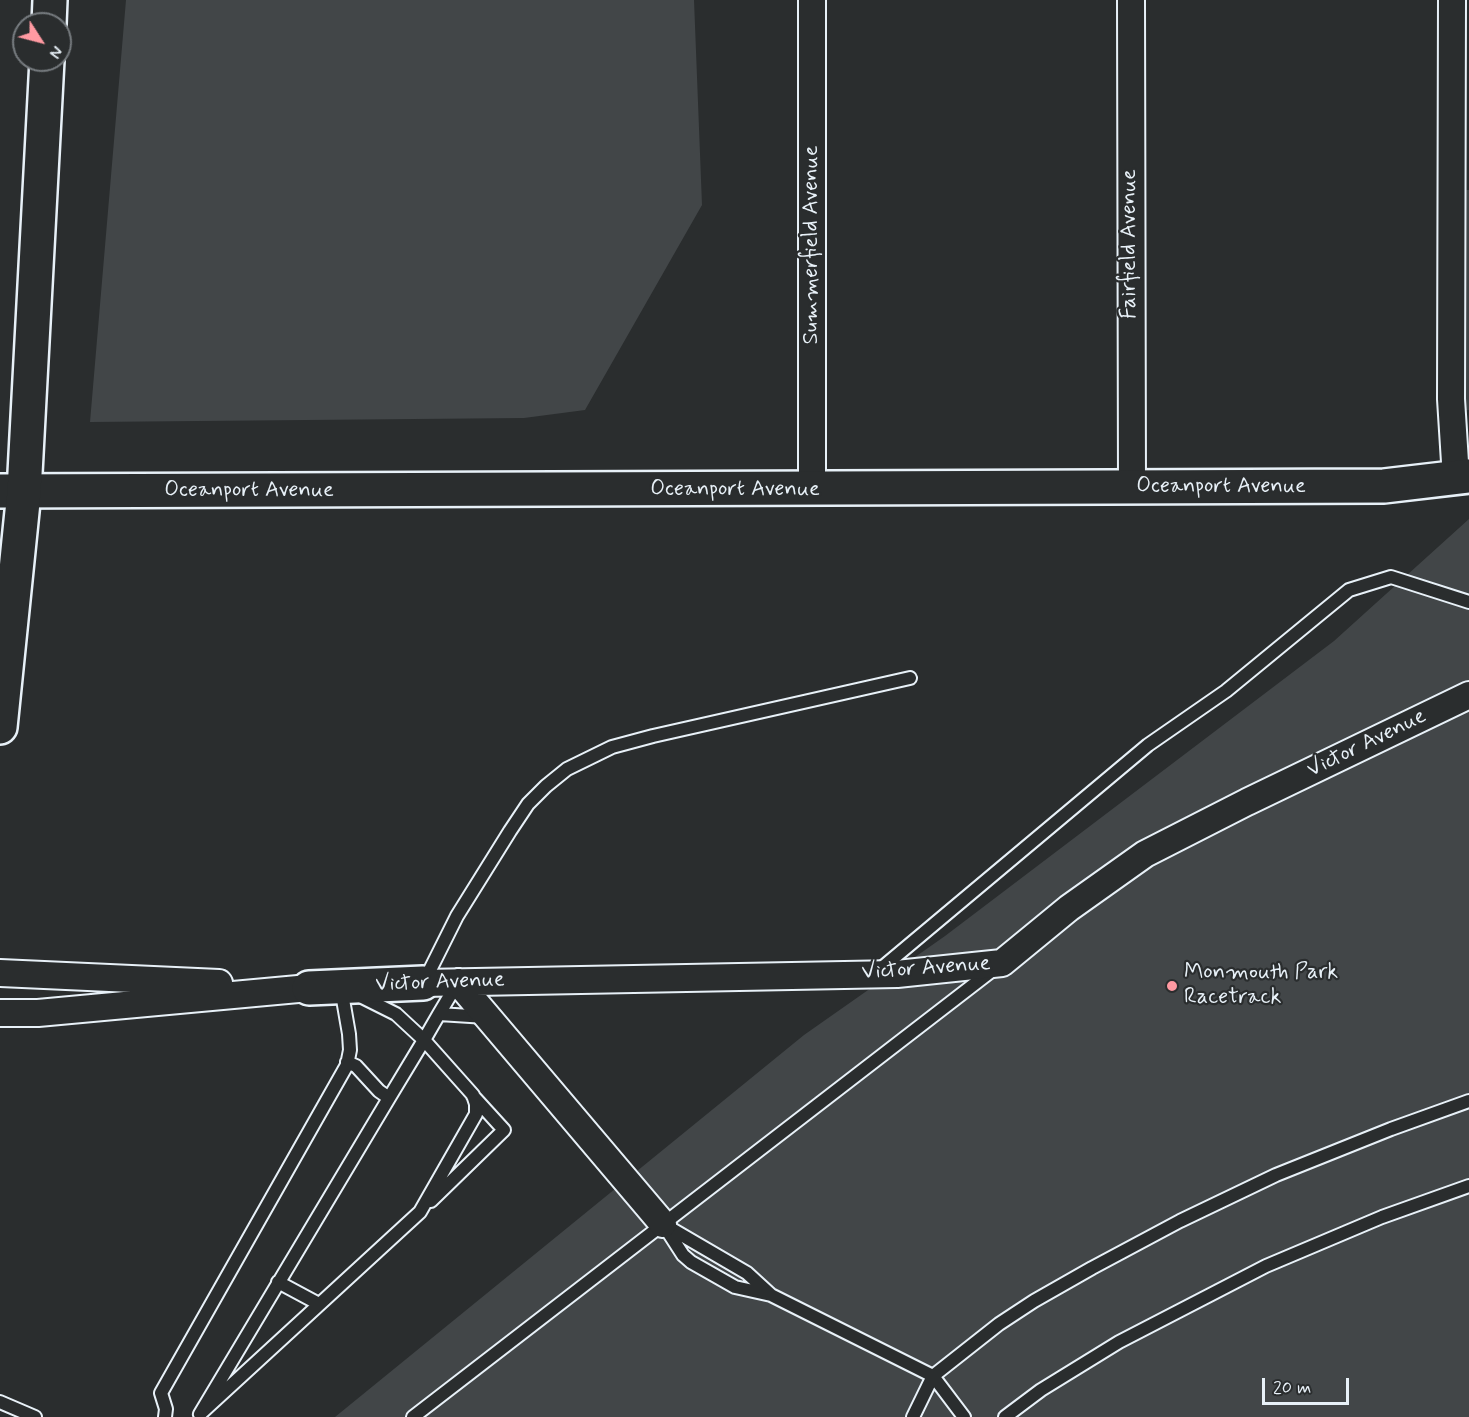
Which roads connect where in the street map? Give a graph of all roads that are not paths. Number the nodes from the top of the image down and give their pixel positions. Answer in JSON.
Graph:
{"nodes":[{"id":1,"x":812,"y":0,"type":"edge"},
{"id":2,"x":1131,"y":0,"type":"edge"},
{"id":3,"x":1452,"y":0,"type":"edge"},
{"id":4,"x":46,"y":72,"type":"edge"},
{"id":5,"x":1463,"y":477,"type":"edge"},
{"id":6,"x":1132,"y":488,"type":"junction"},
{"id":7,"x":812,"y":490,"type":"junction"},
{"id":8,"x":12,"y":492,"type":"edge"},
{"id":9,"x":1469,"y":602,"type":"edge"},
{"id":10,"x":910,"y":678,"type":"dead end"},
{"id":11,"x":1469,"y":695,"type":"edge"},
{"id":12,"x":0,"y":726,"type":"edge"},
{"id":13,"x":1002,"y":963,"type":"junction"},
{"id":14,"x":0,"y":973,"type":"edge"},
{"id":15,"x":874,"y":974,"type":"junction"},
{"id":16,"x":458,"y":982,"type":"junction"},
{"id":17,"x":423,"y":983,"type":"junction"},
{"id":18,"x":325,"y":987,"type":"junction"},
{"id":19,"x":0,"y":1012,"type":"edge"},
{"id":20,"x":439,"y":1014,"type":"junction"},
{"id":21,"x":487,"y":1017,"type":"junction"},
{"id":22,"x":424,"y":1040,"type":"junction"},
{"id":23,"x":347,"y":1062,"type":"junction"},
{"id":24,"x":472,"y":1095,"type":"junction"},
{"id":25,"x":389,"y":1098,"type":"junction"},
{"id":26,"x":1469,"y":1101,"type":"edge"},
{"id":27,"x":1469,"y":1186,"type":"edge"},
{"id":28,"x":420,"y":1212,"type":"junction"},
{"id":29,"x":663,"y":1224,"type":"junction"},
{"id":30,"x":278,"y":1282,"type":"junction"},
{"id":31,"x":753,"y":1286,"type":"junction"},
{"id":32,"x":319,"y":1304,"type":"junction"},
{"id":33,"x":933,"y":1376,"type":"junction"},
{"id":34,"x":0,"y":1402,"type":"edge"},
{"id":35,"x":199,"y":1415,"type":"edge"},
{"id":36,"x":167,"y":1416,"type":"edge"},
{"id":37,"x":35,"y":1417,"type":"edge"},
{"id":38,"x":413,"y":1417,"type":"edge"},
{"id":39,"x":913,"y":1417,"type":"edge"},
{"id":40,"x":964,"y":1417,"type":"edge"},
{"id":41,"x":1005,"y":1417,"type":"edge"}],
"edges":[{"from":1,"to":7,"type":"street","name":"Summerfield Avenue"},
{"from":2,"to":6,"type":"street","name":"Fairfield Avenue"},
{"from":3,"to":5,"type":"street"},
{"from":4,"to":8,"type":"main road"},
{"from":5,"to":6,"type":"main road","name":"Oceanport Avenue"},
{"from":6,"to":7,"type":"main road","name":"Oceanport Avenue"},
{"from":7,"to":8,"type":"main road","name":"Oceanport Avenue"},
{"from":8,"to":12,"type":"main road"},
{"from":9,"to":15,"type":"lane"},
{"from":10,"to":17,"type":"lane"},
{"from":11,"to":13,"type":"street","name":"Victor Avenue"},
{"from":13,"to":15,"type":"street","name":"Victor Avenue"},
{"from":13,"to":29,"type":"lane"},
{"from":14,"to":18,"type":"street","name":"Victor Avenue"},
{"from":15,"to":16,"type":"street","name":"Victor Avenue"},
{"from":16,"to":17,"type":"street","name":"Victor Avenue"},
{"from":16,"to":20,"type":"lane"},
{"from":16,"to":21,"type":"street"},
{"from":17,"to":18,"type":"main road","name":"Victor Avenue"},
{"from":18,"to":19,"type":"street","name":"Victor Avenue"},
{"from":18,"to":22,"type":"lane"},
{"from":18,"to":23,"type":"lane"},
{"from":20,"to":21,"type":"lane"},
{"from":20,"to":22,"type":"lane"},
{"from":21,"to":29,"type":"street"},
{"from":22,"to":24,"type":"lane"},
{"from":22,"to":25,"type":"lane"},
{"from":23,"to":25,"type":"lane"},
{"from":23,"to":36,"type":"lane"},
{"from":24,"to":28,"type":"lane"},
{"from":24,"to":28,"type":"lane"},
{"from":25,"to":30,"type":"lane"},
{"from":26,"to":33,"type":"lane"},
{"from":27,"to":41,"type":"lane"},
{"from":28,"to":32,"type":"lane"},
{"from":29,"to":31,"type":"lane"},
{"from":29,"to":31,"type":"lane"},
{"from":29,"to":38,"type":"lane"},
{"from":30,"to":32,"type":"lane"},
{"from":30,"to":35,"type":"lane"},
{"from":31,"to":33,"type":"lane"},
{"from":32,"to":35,"type":"lane"},
{"from":33,"to":39,"type":"lane"},
{"from":33,"to":40,"type":"lane"},
{"from":34,"to":37,"type":"lane"}]}
